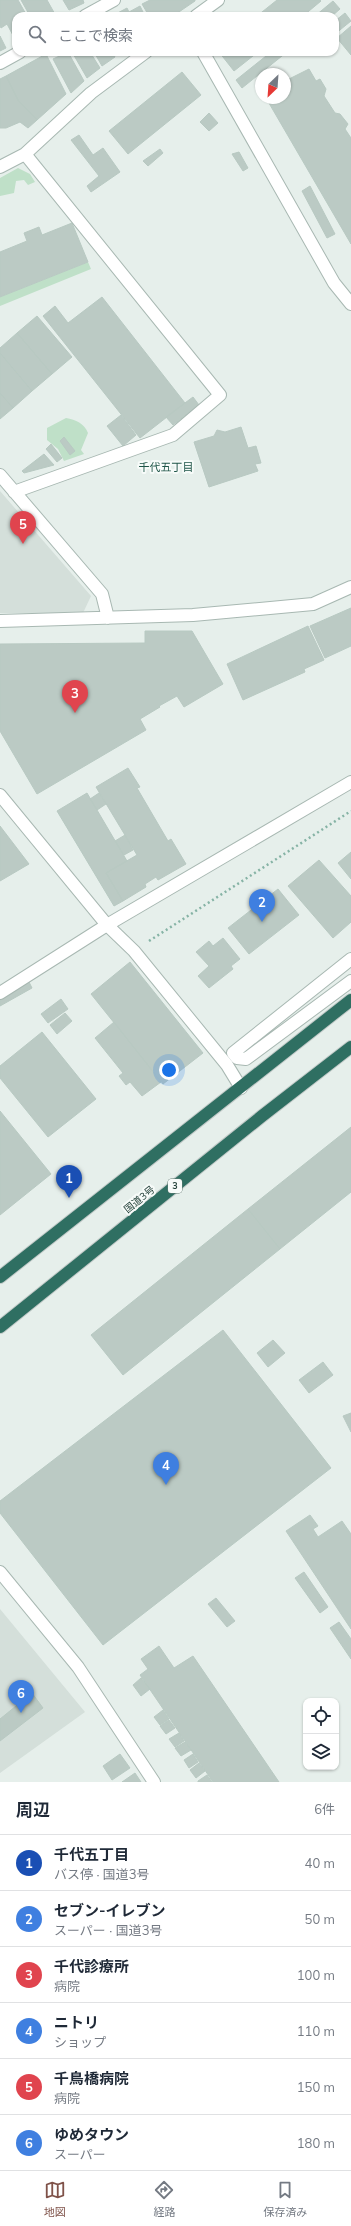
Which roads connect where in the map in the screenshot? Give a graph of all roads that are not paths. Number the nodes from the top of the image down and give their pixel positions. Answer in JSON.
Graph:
{"nodes":[{"id":1,"x":114,"y":0,"type":"edge"},
{"id":2,"x":218,"y":0,"type":"edge"},
{"id":3,"x":93,"y":12,"type":"edge"},
{"id":4,"x":202,"y":12,"type":"edge"},
{"id":5,"x":13,"y":56,"type":"edge"},
{"id":6,"x":141,"y":56,"type":"edge"},
{"id":7,"x":205,"y":56,"type":"edge"},
{"id":8,"x":0,"y":63,"type":"edge"},
{"id":9,"x":25,"y":154,"type":"junction"},
{"id":10,"x":0,"y":166,"type":"edge"},
{"id":11,"x":351,"y":304,"type":"edge"},
{"id":12,"x":0,"y":475,"type":"edge"},
{"id":13,"x":14,"y":492,"type":"junction"},
{"id":14,"x":351,"y":587,"type":"edge"},
{"id":15,"x":108,"y":618,"type":"junction"},
{"id":16,"x":0,"y":621,"type":"edge"},
{"id":17,"x":351,"y":782,"type":"edge"},
{"id":18,"x":0,"y":795,"type":"edge"},
{"id":19,"x":107,"y":925,"type":"junction"},
{"id":20,"x":351,"y":960,"type":"edge"},
{"id":21,"x":351,"y":981,"type":"edge"},
{"id":22,"x":0,"y":993,"type":"edge"},
{"id":23,"x":351,"y":1000,"type":"edge"},
{"id":24,"x":351,"y":1048,"type":"edge"},
{"id":25,"x":241,"y":1088,"type":"junction"},
{"id":26,"x":0,"y":1277,"type":"edge"},
{"id":27,"x":0,"y":1327,"type":"edge"},
{"id":28,"x":0,"y":1572,"type":"edge"},
{"id":29,"x":154,"y":1782,"type":"edge"}],
"edges":[{"from":1,"to":3,"type":"street"},
{"from":2,"to":4,"type":"street"},
{"from":5,"to":8,"type":"street"},
{"from":6,"to":9,"type":"street"},
{"from":7,"to":11,"type":"street"},
{"from":9,"to":10,"type":"street"},
{"from":9,"to":13,"type":"street"},
{"from":12,"to":13,"type":"street"},
{"from":13,"to":15,"type":"street"},
{"from":14,"to":15,"type":"street"},
{"from":15,"to":16,"type":"street"},
{"from":17,"to":19,"type":"street"},
{"from":18,"to":19,"type":"street"},
{"from":19,"to":22,"type":"street"},
{"from":19,"to":25,"type":"street"},
{"from":20,"to":21,"type":"street"},
{"from":23,"to":25,"type":"highway"},
{"from":24,"to":27,"type":"highway","name":"国道3号","number":"3"},
{"from":25,"to":26,"type":"highway"},
{"from":28,"to":29,"type":"street"}]}
